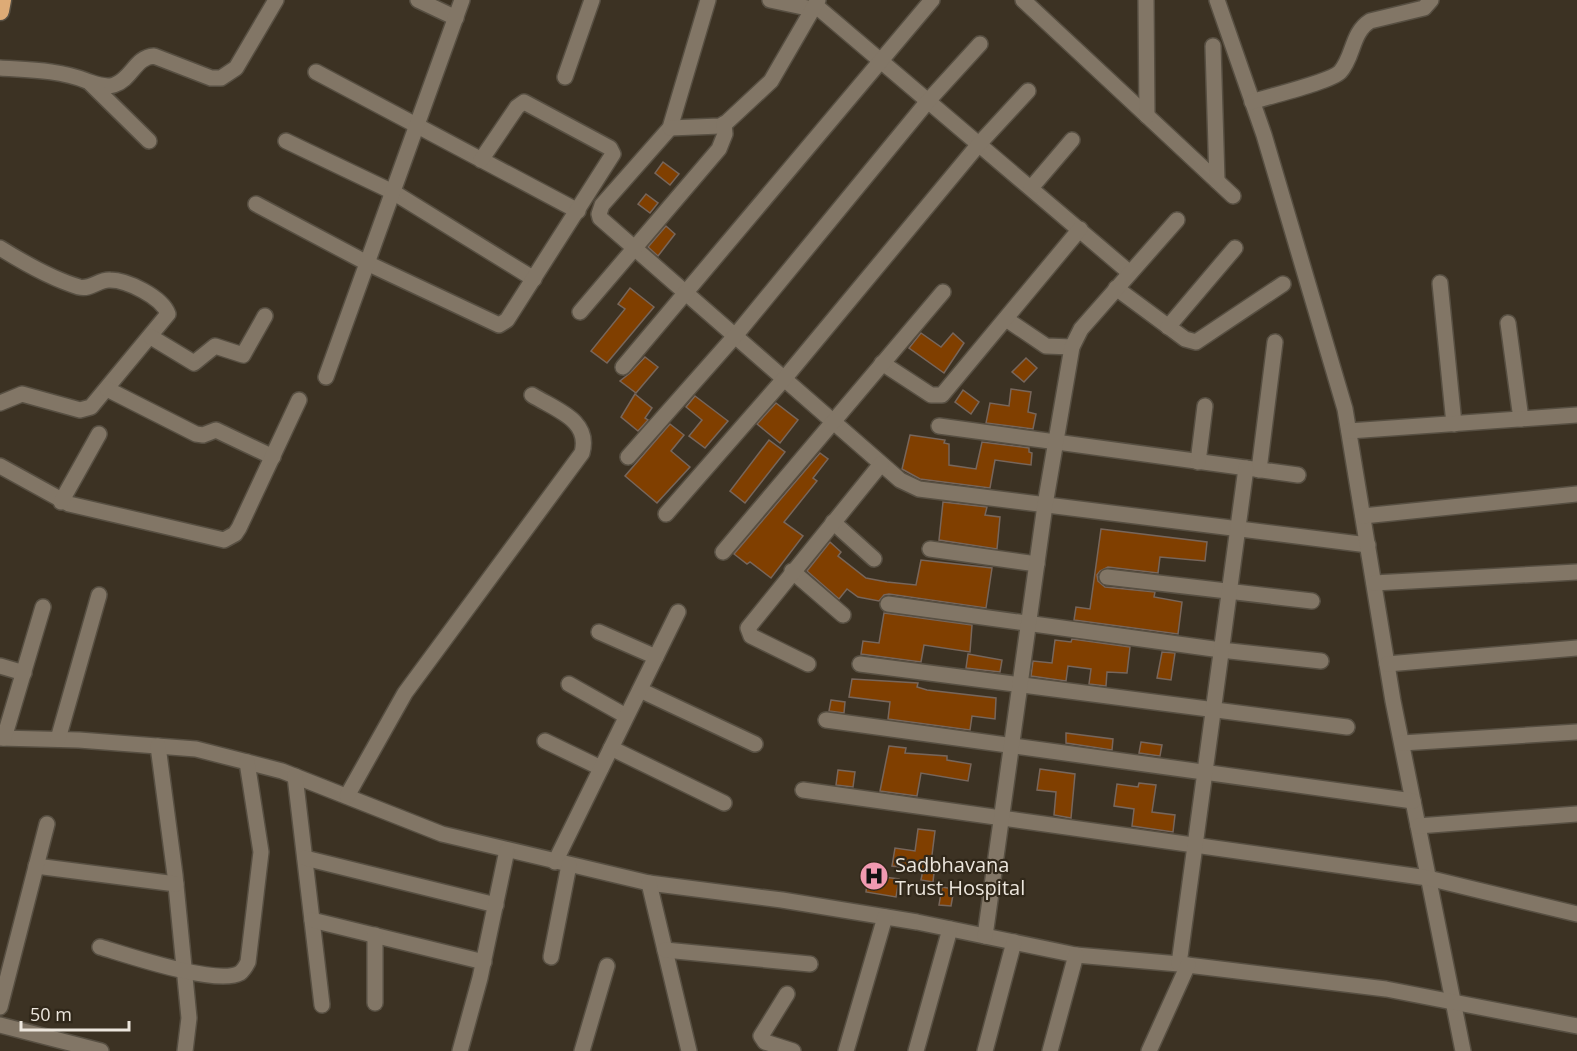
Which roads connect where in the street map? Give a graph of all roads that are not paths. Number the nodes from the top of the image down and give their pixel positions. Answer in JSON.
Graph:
{"nodes":[{"id":1,"x":2,"y":0,"type":"edge"},
{"id":2,"x":276,"y":0,"type":"edge"},
{"id":3,"x":418,"y":0,"type":"edge"},
{"id":4,"x":462,"y":0,"type":"edge"},
{"id":5,"x":592,"y":0,"type":"edge"},
{"id":6,"x":708,"y":0,"type":"edge"},
{"id":7,"x":770,"y":0,"type":"edge"},
{"id":8,"x":932,"y":0,"type":"edge"},
{"id":9,"x":1023,"y":0,"type":"edge"},
{"id":10,"x":1146,"y":0,"type":"edge"},
{"id":11,"x":1217,"y":0,"type":"edge"},
{"id":12,"x":1224,"y":0,"type":"edge"},
{"id":13,"x":1431,"y":0,"type":"edge"},
{"id":14,"x":815,"y":5,"type":"edge"},
{"id":15,"x":0,"y":11,"type":"edge"},
{"id":16,"x":456,"y":18,"type":"junction"},
{"id":17,"x":980,"y":44,"type":"dead end"},
{"id":18,"x":1213,"y":46,"type":"dead end"},
{"id":19,"x":880,"y":60,"type":"junction"},
{"id":20,"x":0,"y":68,"type":"edge"},
{"id":21,"x":316,"y":72,"type":"dead end"},
{"id":22,"x":565,"y":77,"type":"dead end"},
{"id":23,"x":87,"y":80,"type":"junction"},
{"id":24,"x":1028,"y":91,"type":"dead end"},
{"id":25,"x":928,"y":101,"type":"junction"},
{"id":26,"x":1252,"y":102,"type":"junction"},
{"id":27,"x":1147,"y":116,"type":"junction"},
{"id":28,"x":724,"y":124,"type":"junction"},
{"id":29,"x":417,"y":127,"type":"junction"},
{"id":30,"x":670,"y":128,"type":"junction"},
{"id":31,"x":1072,"y":140,"type":"dead end"},
{"id":32,"x":149,"y":141,"type":"dead end"},
{"id":33,"x":286,"y":141,"type":"dead end"},
{"id":34,"x":979,"y":144,"type":"junction"},
{"id":35,"x":481,"y":160,"type":"junction"},
{"id":36,"x":1216,"y":181,"type":"junction"},
{"id":37,"x":1031,"y":188,"type":"junction"},
{"id":38,"x":393,"y":192,"type":"junction"},
{"id":39,"x":1233,"y":196,"type":"dead end"},
{"id":40,"x":256,"y":204,"type":"dead end"},
{"id":41,"x":578,"y":211,"type":"junction"},
{"id":42,"x":1176,"y":220,"type":"dead end"},
{"id":43,"x":1080,"y":230,"type":"junction"},
{"id":44,"x":0,"y":248,"type":"edge"},
{"id":45,"x":635,"y":248,"type":"junction"},
{"id":46,"x":1235,"y":248,"type":"dead end"},
{"id":47,"x":367,"y":263,"type":"junction"},
{"id":48,"x":1130,"y":273,"type":"junction"},
{"id":49,"x":534,"y":279,"type":"junction"},
{"id":50,"x":1440,"y":283,"type":"dead end"},
{"id":51,"x":1283,"y":284,"type":"dead end"},
{"id":52,"x":1116,"y":288,"type":"junction"},
{"id":53,"x":943,"y":292,"type":"dead end"},
{"id":54,"x":686,"y":293,"type":"junction"},
{"id":55,"x":580,"y":312,"type":"dead end"},
{"id":56,"x":265,"y":316,"type":"dead end"},
{"id":57,"x":1006,"y":319,"type":"junction"},
{"id":58,"x":1508,"y":323,"type":"dead end"},
{"id":59,"x":1168,"y":327,"type":"junction"},
{"id":60,"x":735,"y":336,"type":"junction"},
{"id":61,"x":151,"y":337,"type":"junction"},
{"id":62,"x":1275,"y":342,"type":"dead end"},
{"id":63,"x":1072,"y":347,"type":"junction"},
{"id":64,"x":882,"y":363,"type":"junction"},
{"id":65,"x":624,"y":367,"type":"dead end"},
{"id":66,"x":326,"y":376,"type":"dead end"},
{"id":67,"x":784,"y":379,"type":"junction"},
{"id":68,"x":106,"y":389,"type":"junction"},
{"id":69,"x":532,"y":395,"type":"dead end"},
{"id":70,"x":299,"y":400,"type":"dead end"},
{"id":71,"x":0,"y":403,"type":"edge"},
{"id":72,"x":1205,"y":406,"type":"dead end"},
{"id":73,"x":1577,"y":415,"type":"edge"},
{"id":74,"x":1521,"y":419,"type":"junction"},
{"id":75,"x":832,"y":421,"type":"junction"},
{"id":76,"x":1454,"y":424,"type":"junction"},
{"id":77,"x":939,"y":426,"type":"dead end"},
{"id":78,"x":1349,"y":431,"type":"junction"},
{"id":79,"x":99,"y":434,"type":"dead end"},
{"id":80,"x":1056,"y":442,"type":"junction"},
{"id":81,"x":273,"y":457,"type":"junction"},
{"id":82,"x":628,"y":457,"type":"dead end"},
{"id":83,"x":1198,"y":462,"type":"junction"},
{"id":84,"x":881,"y":464,"type":"junction"},
{"id":85,"x":0,"y":466,"type":"edge"},
{"id":86,"x":1252,"y":469,"type":"junction"},
{"id":87,"x":1298,"y":475,"type":"dead end"},
{"id":88,"x":1577,"y":494,"type":"edge"},
{"id":89,"x":61,"y":502,"type":"junction"},
{"id":90,"x":1045,"y":505,"type":"junction"},
{"id":91,"x":666,"y":514,"type":"dead end"},
{"id":92,"x":1363,"y":516,"type":"junction"},
{"id":93,"x":833,"y":522,"type":"junction"},
{"id":94,"x":1238,"y":529,"type":"junction"},
{"id":95,"x":1368,"y":545,"type":"junction"},
{"id":96,"x":930,"y":549,"type":"dead end"},
{"id":97,"x":723,"y":552,"type":"dead end"},
{"id":98,"x":874,"y":559,"type":"dead end"},
{"id":99,"x":1037,"y":564,"type":"junction"},
{"id":100,"x":792,"y":571,"type":"junction"},
{"id":101,"x":1577,"y":572,"type":"edge"},
{"id":102,"x":1107,"y":577,"type":"dead end"},
{"id":103,"x":1374,"y":583,"type":"junction"},
{"id":104,"x":1230,"y":590,"type":"junction"},
{"id":105,"x":99,"y":595,"type":"dead end"},
{"id":106,"x":1312,"y":601,"type":"dead end"},
{"id":107,"x":888,"y":604,"type":"dead end"},
{"id":108,"x":43,"y":607,"type":"dead end"},
{"id":109,"x":678,"y":612,"type":"dead end"},
{"id":110,"x":843,"y":615,"type":"dead end"},
{"id":111,"x":1029,"y":623,"type":"junction"},
{"id":112,"x":600,"y":632,"type":"dead end"},
{"id":113,"x":1577,"y":648,"type":"edge"},
{"id":114,"x":1221,"y":650,"type":"junction"},
{"id":115,"x":656,"y":657,"type":"junction"},
{"id":116,"x":1321,"y":661,"type":"dead end"},
{"id":117,"x":808,"y":664,"type":"dead end"},
{"id":118,"x":860,"y":664,"type":"dead end"},
{"id":119,"x":1387,"y":664,"type":"junction"},
{"id":120,"x":0,"y":666,"type":"edge"},
{"id":121,"x":24,"y":673,"type":"junction"},
{"id":122,"x":569,"y":684,"type":"dead end"},
{"id":123,"x":1020,"y":684,"type":"junction"},
{"id":124,"x":640,"y":690,"type":"junction"},
{"id":125,"x":1213,"y":709,"type":"junction"},
{"id":126,"x":627,"y":716,"type":"junction"},
{"id":127,"x":826,"y":720,"type":"dead end"},
{"id":128,"x":1347,"y":727,"type":"dead end"},
{"id":129,"x":1577,"y":732,"type":"edge"},
{"id":130,"x":2,"y":738,"type":"edge"},
{"id":131,"x":58,"y":740,"type":"junction"},
{"id":132,"x":544,"y":741,"type":"dead end"},
{"id":133,"x":1402,"y":743,"type":"junction"},
{"id":134,"x":755,"y":744,"type":"dead end"},
{"id":135,"x":1012,"y":745,"type":"junction"},
{"id":136,"x":158,"y":746,"type":"junction"},
{"id":137,"x":611,"y":748,"type":"junction"},
{"id":138,"x":247,"y":762,"type":"junction"},
{"id":139,"x":601,"y":768,"type":"junction"},
{"id":140,"x":1205,"y":770,"type":"junction"},
{"id":141,"x":295,"y":776,"type":"junction"},
{"id":142,"x":803,"y":790,"type":"dead end"},
{"id":143,"x":347,"y":796,"type":"junction"},
{"id":144,"x":1413,"y":801,"type":"junction"},
{"id":145,"x":724,"y":803,"type":"dead end"},
{"id":146,"x":1577,"y":814,"type":"edge"},
{"id":147,"x":1002,"y":817,"type":"junction"},
{"id":148,"x":47,"y":824,"type":"dead end"},
{"id":149,"x":1418,"y":826,"type":"junction"},
{"id":150,"x":1195,"y":844,"type":"junction"},
{"id":151,"x":507,"y":850,"type":"junction"},
{"id":152,"x":305,"y":858,"type":"junction"},
{"id":153,"x":562,"y":863,"type":"junction"},
{"id":154,"x":36,"y":866,"type":"junction"},
{"id":155,"x":1428,"y":878,"type":"junction"},
{"id":156,"x":176,"y":884,"type":"junction"},
{"id":157,"x":649,"y":884,"type":"junction"},
{"id":158,"x":496,"y":904,"type":"junction"},
{"id":159,"x":1577,"y":914,"type":"edge"},
{"id":160,"x":885,"y":916,"type":"junction"},
{"id":161,"x":312,"y":920,"type":"junction"},
{"id":162,"x":950,"y":929,"type":"junction"},
{"id":163,"x":375,"y":935,"type":"junction"},
{"id":164,"x":985,"y":936,"type":"junction"},
{"id":165,"x":1014,"y":942,"type":"junction"},
{"id":166,"x":100,"y":948,"type":"dead end"},
{"id":167,"x":665,"y":950,"type":"junction"},
{"id":168,"x":1076,"y":955,"type":"junction"},
{"id":169,"x":551,"y":957,"type":"dead end"},
{"id":170,"x":484,"y":962,"type":"junction"},
{"id":171,"x":810,"y":964,"type":"dead end"},
{"id":172,"x":1183,"y":965,"type":"junction"},
{"id":173,"x":607,"y":966,"type":"dead end"},
{"id":174,"x":185,"y":972,"type":"junction"},
{"id":175,"x":787,"y":994,"type":"dead end"},
{"id":176,"x":1452,"y":1002,"type":"junction"},
{"id":177,"x":375,"y":1004,"type":"dead end"},
{"id":178,"x":322,"y":1005,"type":"dead end"},
{"id":179,"x":0,"y":1007,"type":"edge"},
{"id":180,"x":0,"y":1025,"type":"edge"},
{"id":181,"x":1577,"y":1026,"type":"edge"},
{"id":182,"x":587,"y":1050,"type":"edge"},
{"id":183,"x":101,"y":1051,"type":"edge"},
{"id":184,"x":185,"y":1051,"type":"edge"},
{"id":185,"x":459,"y":1051,"type":"edge"},
{"id":186,"x":689,"y":1051,"type":"edge"},
{"id":187,"x":794,"y":1051,"type":"edge"},
{"id":188,"x":846,"y":1051,"type":"edge"},
{"id":189,"x":916,"y":1051,"type":"edge"},
{"id":190,"x":985,"y":1051,"type":"edge"},
{"id":191,"x":1050,"y":1051,"type":"edge"},
{"id":192,"x":1149,"y":1051,"type":"edge"},
{"id":193,"x":1463,"y":1051,"type":"edge"}],
"edges":[{"from":1,"to":15,"type":"highway"},
{"from":2,"to":23,"type":"street"},
{"from":3,"to":16,"type":"street"},
{"from":4,"to":16,"type":"street"},
{"from":5,"to":22,"type":"street"},
{"from":6,"to":30,"type":"street"},
{"from":7,"to":14,"type":"street"},
{"from":8,"to":19,"type":"street"},
{"from":9,"to":27,"type":"street"},
{"from":10,"to":27,"type":"street"},
{"from":11,"to":12,"type":"street"},
{"from":11,"to":26,"type":"street"},
{"from":13,"to":26,"type":"street"},
{"from":14,"to":19,"type":"street"},
{"from":14,"to":28,"type":"street"},
{"from":16,"to":29,"type":"street"},
{"from":17,"to":25,"type":"street"},
{"from":18,"to":36,"type":"street"},
{"from":19,"to":25,"type":"street"},
{"from":19,"to":54,"type":"street"},
{"from":20,"to":23,"type":"street"},
{"from":21,"to":29,"type":"street"},
{"from":23,"to":32,"type":"street"},
{"from":24,"to":34,"type":"street"},
{"from":25,"to":34,"type":"street"},
{"from":25,"to":60,"type":"street"},
{"from":26,"to":78,"type":"street"},
{"from":27,"to":36,"type":"street"},
{"from":28,"to":30,"type":"street"},
{"from":28,"to":45,"type":"street"},
{"from":29,"to":35,"type":"street"},
{"from":29,"to":38,"type":"street"},
{"from":30,"to":45,"type":"street"},
{"from":31,"to":37,"type":"street"},
{"from":33,"to":38,"type":"street"},
{"from":34,"to":37,"type":"street"},
{"from":34,"to":67,"type":"street"},
{"from":35,"to":41,"type":"street"},
{"from":35,"to":41,"type":"street"},
{"from":36,"to":39,"type":"street"},
{"from":37,"to":43,"type":"street"},
{"from":38,"to":47,"type":"street"},
{"from":38,"to":49,"type":"street"},
{"from":40,"to":47,"type":"street"},
{"from":41,"to":49,"type":"street"},
{"from":42,"to":48,"type":"street"},
{"from":43,"to":48,"type":"street"},
{"from":43,"to":57,"type":"street"},
{"from":44,"to":61,"type":"street"},
{"from":45,"to":54,"type":"street"},
{"from":45,"to":55,"type":"street"},
{"from":46,"to":59,"type":"street"},
{"from":47,"to":49,"type":"street"},
{"from":47,"to":66,"type":"street"},
{"from":48,"to":52,"type":"street"},
{"from":50,"to":76,"type":"street"},
{"from":51,"to":59,"type":"street"},
{"from":52,"to":59,"type":"street"},
{"from":52,"to":63,"type":"street"},
{"from":53,"to":64,"type":"street"},
{"from":54,"to":60,"type":"street"},
{"from":54,"to":65,"type":"street"},
{"from":56,"to":61,"type":"street"},
{"from":57,"to":63,"type":"street"},
{"from":57,"to":64,"type":"street"},
{"from":58,"to":74,"type":"street"},
{"from":60,"to":67,"type":"street"},
{"from":60,"to":82,"type":"street"},
{"from":61,"to":68,"type":"street"},
{"from":62,"to":86,"type":"street"},
{"from":63,"to":80,"type":"street"},
{"from":64,"to":75,"type":"street"},
{"from":67,"to":75,"type":"street"},
{"from":67,"to":91,"type":"street"},
{"from":68,"to":71,"type":"street"},
{"from":68,"to":81,"type":"street"},
{"from":69,"to":143,"type":"street"},
{"from":70,"to":81,"type":"street"},
{"from":72,"to":83,"type":"street"},
{"from":73,"to":74,"type":"street"},
{"from":74,"to":76,"type":"street"},
{"from":75,"to":84,"type":"street"},
{"from":75,"to":97,"type":"street"},
{"from":76,"to":78,"type":"street"},
{"from":77,"to":80,"type":"street"},
{"from":78,"to":92,"type":"street"},
{"from":79,"to":89,"type":"street"},
{"from":80,"to":83,"type":"street"},
{"from":80,"to":90,"type":"street"},
{"from":81,"to":89,"type":"street"},
{"from":83,"to":86,"type":"street"},
{"from":84,"to":90,"type":"street"},
{"from":84,"to":93,"type":"street"},
{"from":85,"to":89,"type":"street"},
{"from":86,"to":87,"type":"street"},
{"from":86,"to":94,"type":"street"},
{"from":88,"to":92,"type":"street"},
{"from":90,"to":94,"type":"street"},
{"from":90,"to":99,"type":"street"},
{"from":92,"to":95,"type":"street"},
{"from":93,"to":98,"type":"street"},
{"from":93,"to":100,"type":"street"},
{"from":94,"to":95,"type":"street"},
{"from":94,"to":104,"type":"street"},
{"from":95,"to":103,"type":"street"},
{"from":96,"to":99,"type":"street"},
{"from":99,"to":111,"type":"street"},
{"from":100,"to":110,"type":"street"},
{"from":100,"to":117,"type":"street"},
{"from":101,"to":103,"type":"street"},
{"from":102,"to":104,"type":"street"},
{"from":103,"to":119,"type":"street"},
{"from":104,"to":106,"type":"street"},
{"from":104,"to":114,"type":"street"},
{"from":105,"to":131,"type":"street"},
{"from":107,"to":111,"type":"street"},
{"from":108,"to":121,"type":"street"},
{"from":109,"to":115,"type":"street"},
{"from":111,"to":114,"type":"street"},
{"from":111,"to":123,"type":"street"},
{"from":112,"to":115,"type":"street"},
{"from":113,"to":119,"type":"street"},
{"from":114,"to":116,"type":"street"},
{"from":114,"to":125,"type":"street"},
{"from":115,"to":124,"type":"street"},
{"from":118,"to":123,"type":"street"},
{"from":119,"to":133,"type":"street"},
{"from":120,"to":121,"type":"street"},
{"from":121,"to":130,"type":"street"},
{"from":122,"to":126,"type":"street"},
{"from":123,"to":125,"type":"street"},
{"from":123,"to":135,"type":"street"},
{"from":124,"to":126,"type":"street"},
{"from":124,"to":134,"type":"street"},
{"from":125,"to":128,"type":"street"},
{"from":125,"to":140,"type":"street"},
{"from":126,"to":137,"type":"street"},
{"from":127,"to":135,"type":"street"},
{"from":129,"to":133,"type":"street"},
{"from":130,"to":131,"type":"street"},
{"from":131,"to":136,"type":"street"},
{"from":132,"to":139,"type":"street"},
{"from":133,"to":144,"type":"street"},
{"from":135,"to":140,"type":"street"},
{"from":135,"to":147,"type":"street"},
{"from":136,"to":138,"type":"street"},
{"from":136,"to":156,"type":"street"},
{"from":137,"to":139,"type":"street"},
{"from":137,"to":145,"type":"street"},
{"from":138,"to":141,"type":"street"},
{"from":138,"to":174,"type":"street"},
{"from":139,"to":153,"type":"street"},
{"from":140,"to":144,"type":"street"},
{"from":140,"to":150,"type":"street"},
{"from":141,"to":143,"type":"street"},
{"from":141,"to":152,"type":"street"},
{"from":142,"to":147,"type":"street"},
{"from":143,"to":151,"type":"street"},
{"from":144,"to":149,"type":"street"},
{"from":146,"to":149,"type":"street"},
{"from":147,"to":150,"type":"street"},
{"from":147,"to":164,"type":"street"},
{"from":148,"to":154,"type":"street"},
{"from":149,"to":155,"type":"street"},
{"from":150,"to":155,"type":"street"},
{"from":150,"to":172,"type":"street"},
{"from":151,"to":153,"type":"street"},
{"from":151,"to":158,"type":"street"},
{"from":152,"to":158,"type":"street"},
{"from":152,"to":161,"type":"street"},
{"from":153,"to":157,"type":"street"},
{"from":153,"to":169,"type":"street"},
{"from":154,"to":156,"type":"street"},
{"from":154,"to":179,"type":"street"},
{"from":155,"to":159,"type":"street"},
{"from":155,"to":176,"type":"street"},
{"from":156,"to":174,"type":"street"},
{"from":157,"to":160,"type":"street"},
{"from":157,"to":167,"type":"street"},
{"from":158,"to":170,"type":"street"},
{"from":160,"to":162,"type":"street"},
{"from":160,"to":188,"type":"street"},
{"from":161,"to":163,"type":"street"},
{"from":161,"to":178,"type":"street"},
{"from":162,"to":164,"type":"street"},
{"from":162,"to":189,"type":"street"},
{"from":163,"to":170,"type":"street"},
{"from":163,"to":177,"type":"street"},
{"from":164,"to":165,"type":"street"},
{"from":165,"to":168,"type":"street"},
{"from":165,"to":190,"type":"street"},
{"from":166,"to":174,"type":"street"},
{"from":167,"to":171,"type":"street"},
{"from":167,"to":186,"type":"street"},
{"from":168,"to":172,"type":"street"},
{"from":168,"to":191,"type":"street"},
{"from":170,"to":185,"type":"street"},
{"from":172,"to":176,"type":"street"},
{"from":172,"to":192,"type":"street"},
{"from":173,"to":182,"type":"street"},
{"from":174,"to":184,"type":"street"},
{"from":175,"to":187,"type":"street"},
{"from":176,"to":181,"type":"street"},
{"from":176,"to":193,"type":"street"},
{"from":180,"to":183,"type":"street"}]}
